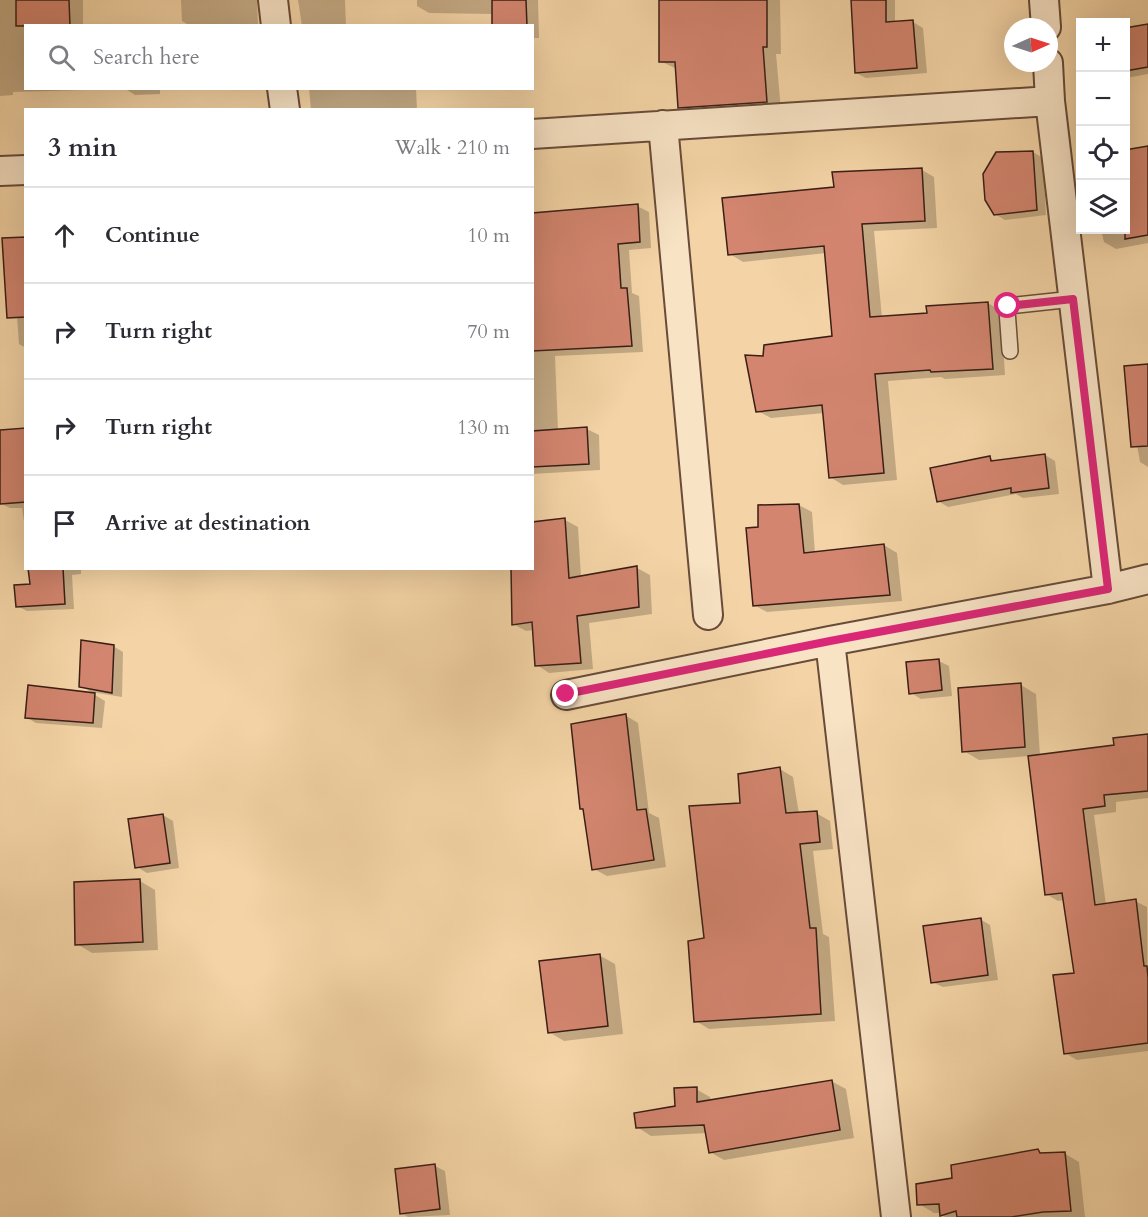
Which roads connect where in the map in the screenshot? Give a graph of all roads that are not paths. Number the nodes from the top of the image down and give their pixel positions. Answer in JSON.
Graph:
{"nodes":[{"id":1,"x":273,"y":0,"type":"edge"},
{"id":2,"x":1044,"y":0,"type":"edge"},
{"id":3,"x":1045,"y":18,"type":"edge"},
{"id":4,"x":276,"y":24,"type":"edge"},
{"id":5,"x":1048,"y":72,"type":"edge"},
{"id":6,"x":282,"y":90,"type":"edge"},
{"id":7,"x":1050,"y":101,"type":"junction"},
{"id":8,"x":285,"y":108,"type":"edge"},
{"id":9,"x":663,"y":125,"type":"junction"},
{"id":10,"x":534,"y":134,"type":"edge"},
{"id":11,"x":24,"y":170,"type":"edge"},
{"id":12,"x":0,"y":171,"type":"edge"},
{"id":13,"x":1073,"y":299,"type":"junction"},
{"id":14,"x":1010,"y":351,"type":"dead end"},
{"id":15,"x":1148,"y":579,"type":"edge"},
{"id":16,"x":1108,"y":589,"type":"junction"},
{"id":17,"x":708,"y":615,"type":"dead end"},
{"id":18,"x":830,"y":641,"type":"junction"},
{"id":19,"x":566,"y":694,"type":"dead end"},
{"id":20,"x":896,"y":1217,"type":"edge"}],
"edges":[{"from":1,"to":4,"type":"street"},
{"from":2,"to":3,"type":"street"},
{"from":5,"to":7,"type":"street"},
{"from":6,"to":8,"type":"street"},
{"from":7,"to":9,"type":"street"},
{"from":7,"to":13,"type":"street"},
{"from":9,"to":10,"type":"street"},
{"from":9,"to":17,"type":"street"},
{"from":11,"to":12,"type":"street"},
{"from":13,"to":14,"type":"lane"},
{"from":13,"to":16,"type":"street"},
{"from":15,"to":16,"type":"street"},
{"from":16,"to":18,"type":"street"},
{"from":18,"to":19,"type":"street"},
{"from":18,"to":20,"type":"street"}]}
